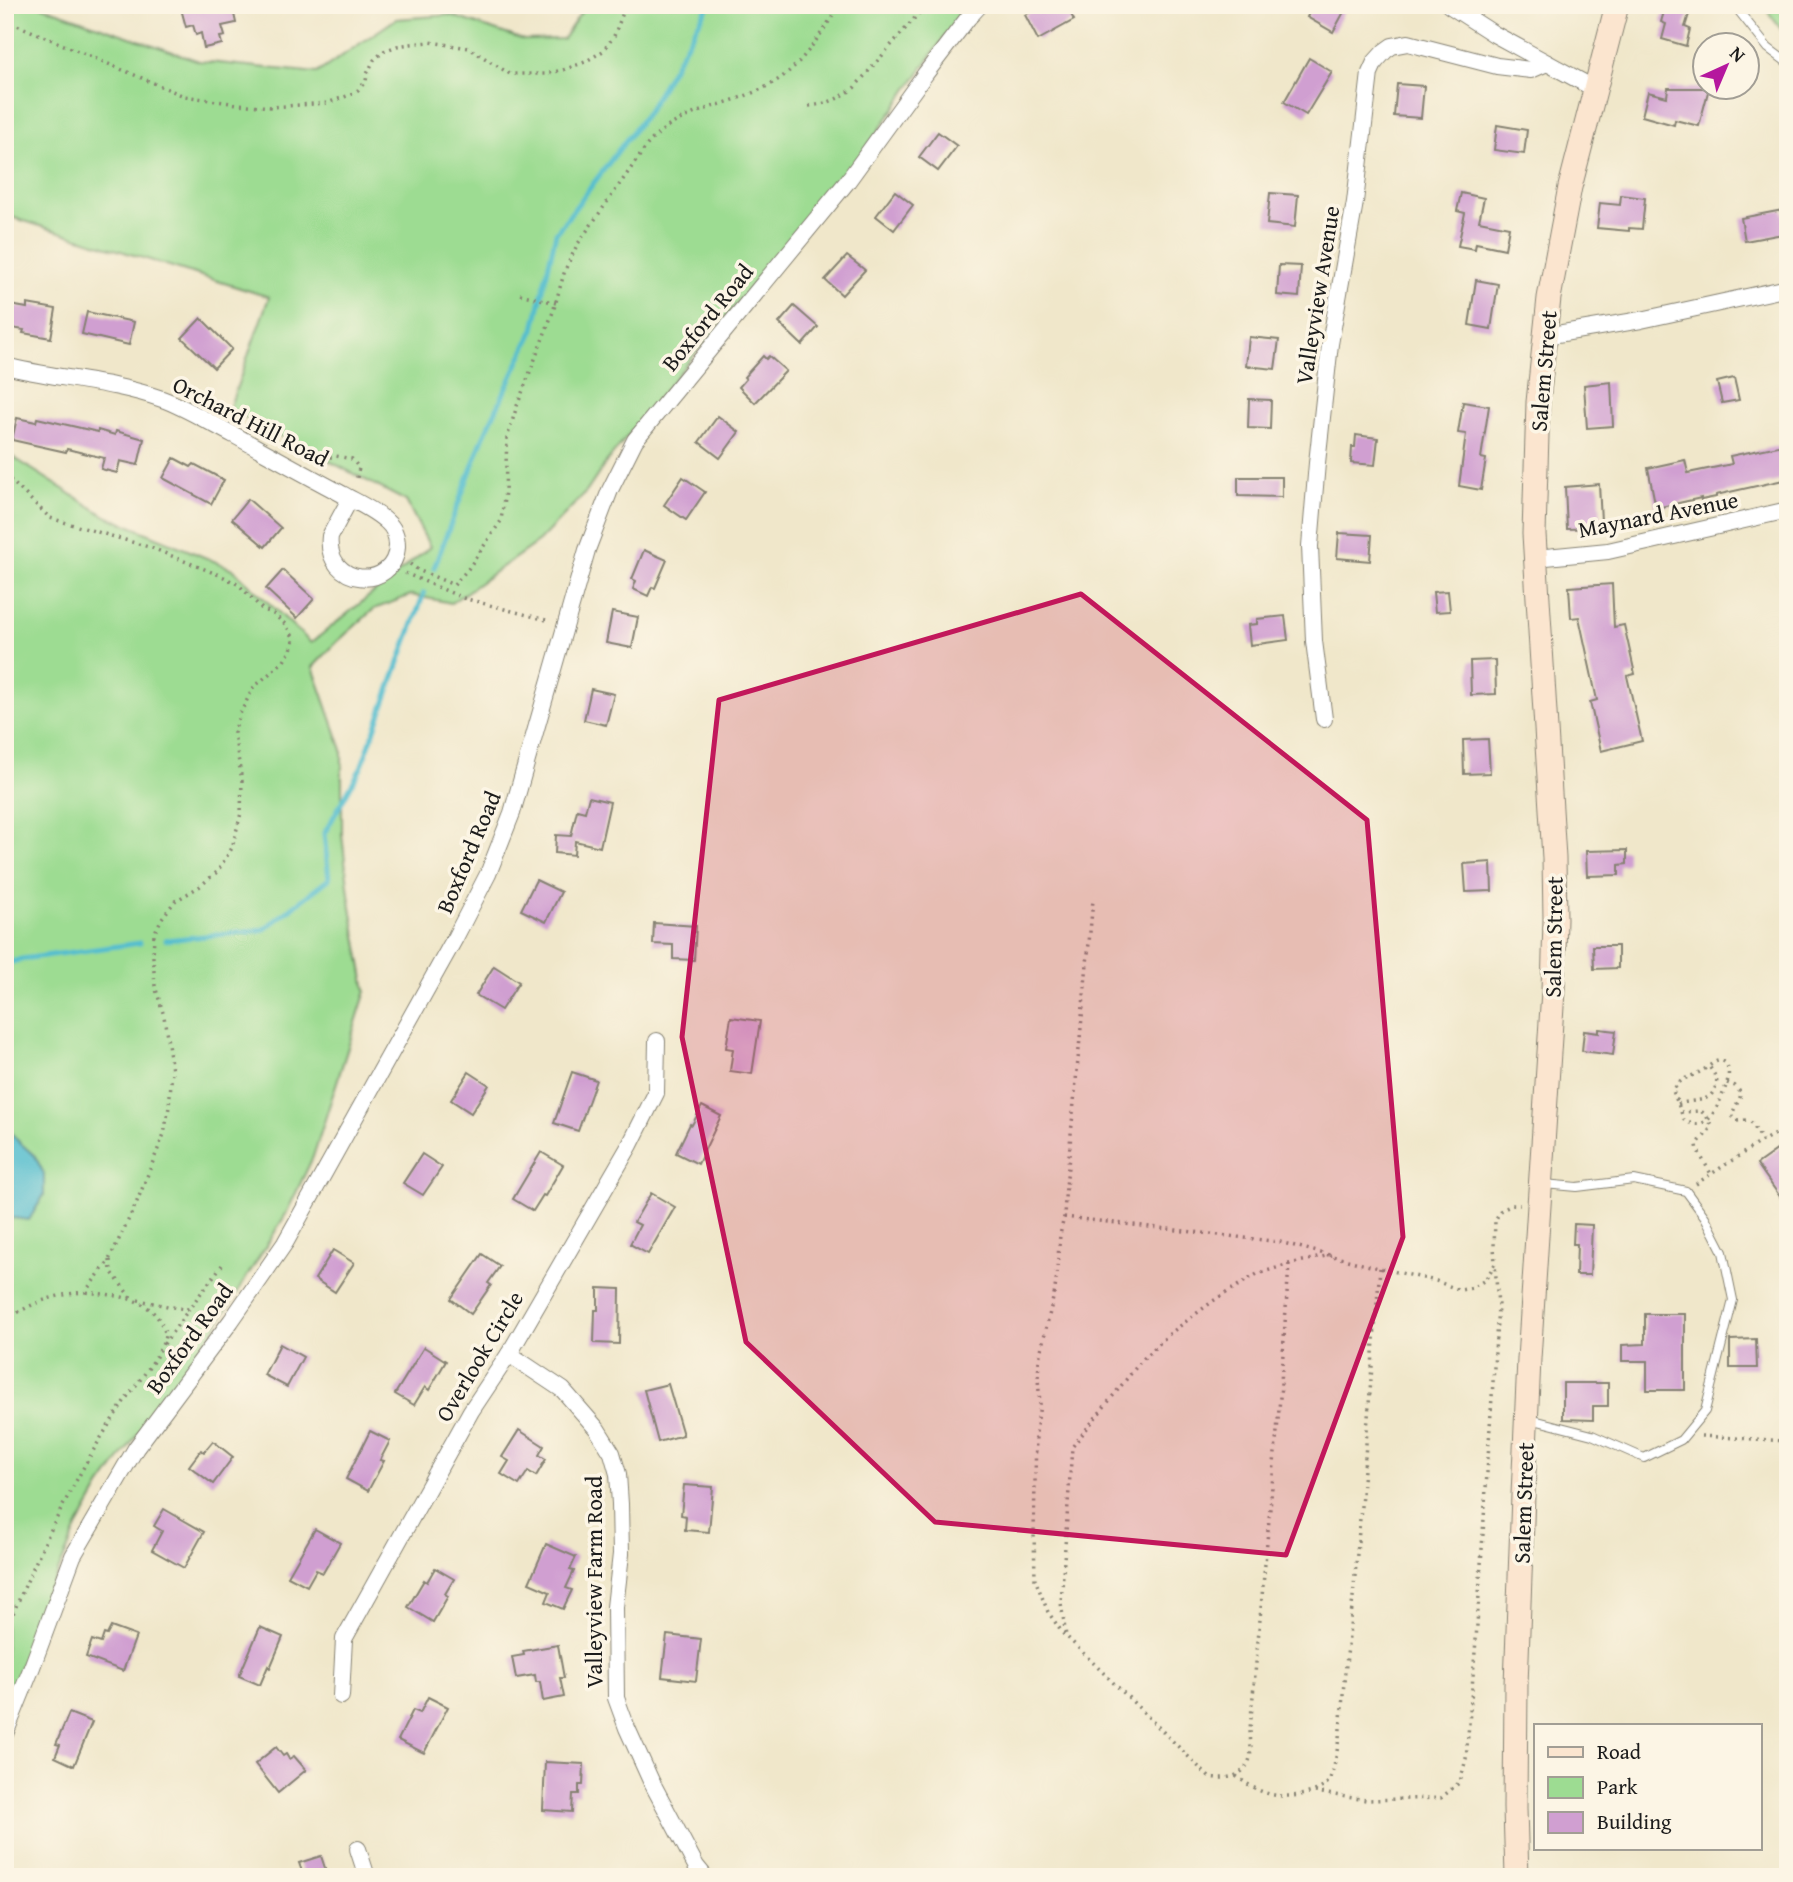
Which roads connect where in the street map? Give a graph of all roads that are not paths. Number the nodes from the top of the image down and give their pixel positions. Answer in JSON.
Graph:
{"nodes":[{"id":1,"x":980,"y":5,"type":"edge"},
{"id":2,"x":1449,"y":5,"type":"edge"},
{"id":3,"x":1617,"y":5,"type":"edge"},
{"id":4,"x":1734,"y":5,"type":"edge"},
{"id":5,"x":1788,"y":62,"type":"edge"},
{"id":6,"x":1547,"y":63,"type":"junction"},
{"id":7,"x":1595,"y":89,"type":"junction"},
{"id":8,"x":1788,"y":288,"type":"edge"},
{"id":9,"x":1545,"y":336,"type":"junction"},
{"id":10,"x":5,"y":366,"type":"edge"},
{"id":11,"x":352,"y":495,"type":"junction"},
{"id":12,"x":1788,"y":510,"type":"edge"},
{"id":13,"x":1536,"y":558,"type":"junction"},
{"id":14,"x":1324,"y":719,"type":"dead end"},
{"id":15,"x":657,"y":1041,"type":"dead end"},
{"id":16,"x":1540,"y":1194,"type":"junction"},
{"id":17,"x":509,"y":1354,"type":"junction"},
{"id":18,"x":1526,"y":1418,"type":"junction"},
{"id":19,"x":341,"y":1696,"type":"dead end"},
{"id":20,"x":5,"y":1734,"type":"edge"},
{"id":21,"x":358,"y":1849,"type":"dead end"},
{"id":22,"x":367,"y":1877,"type":"edge"},
{"id":23,"x":705,"y":1877,"type":"edge"},
{"id":24,"x":1517,"y":1877,"type":"edge"}],
"edges":[{"from":1,"to":20,"type":"street","name":"Boxford Road"},
{"from":2,"to":6,"type":"street"},
{"from":3,"to":7,"type":"main road","name":"Salem Street"},
{"from":4,"to":5,"type":"lane"},
{"from":6,"to":7,"type":"street"},
{"from":6,"to":14,"type":"street","name":"Valleyview Avenue"},
{"from":7,"to":9,"type":"main road","name":"Salem Street"},
{"from":8,"to":9,"type":"street"},
{"from":9,"to":13,"type":"main road","name":"Salem Street"},
{"from":10,"to":11,"type":"street","name":"Orchard Hill Road"},
{"from":11,"to":11,"type":"street","name":"Orchard Hill Road"},
{"from":12,"to":13,"type":"street","name":"Maynard Avenue"},
{"from":13,"to":16,"type":"main road","name":"Salem Street"},
{"from":15,"to":17,"type":"street","name":"Overlook Circle"},
{"from":16,"to":18,"type":"main road","name":"Salem Street"},
{"from":16,"to":18,"type":"lane"},
{"from":17,"to":19,"type":"street","name":"Overlook Circle"},
{"from":17,"to":23,"type":"street","name":"Valleyview Farm Road"},
{"from":18,"to":24,"type":"main road","name":"Salem Street"},
{"from":21,"to":22,"type":"street"}]}
